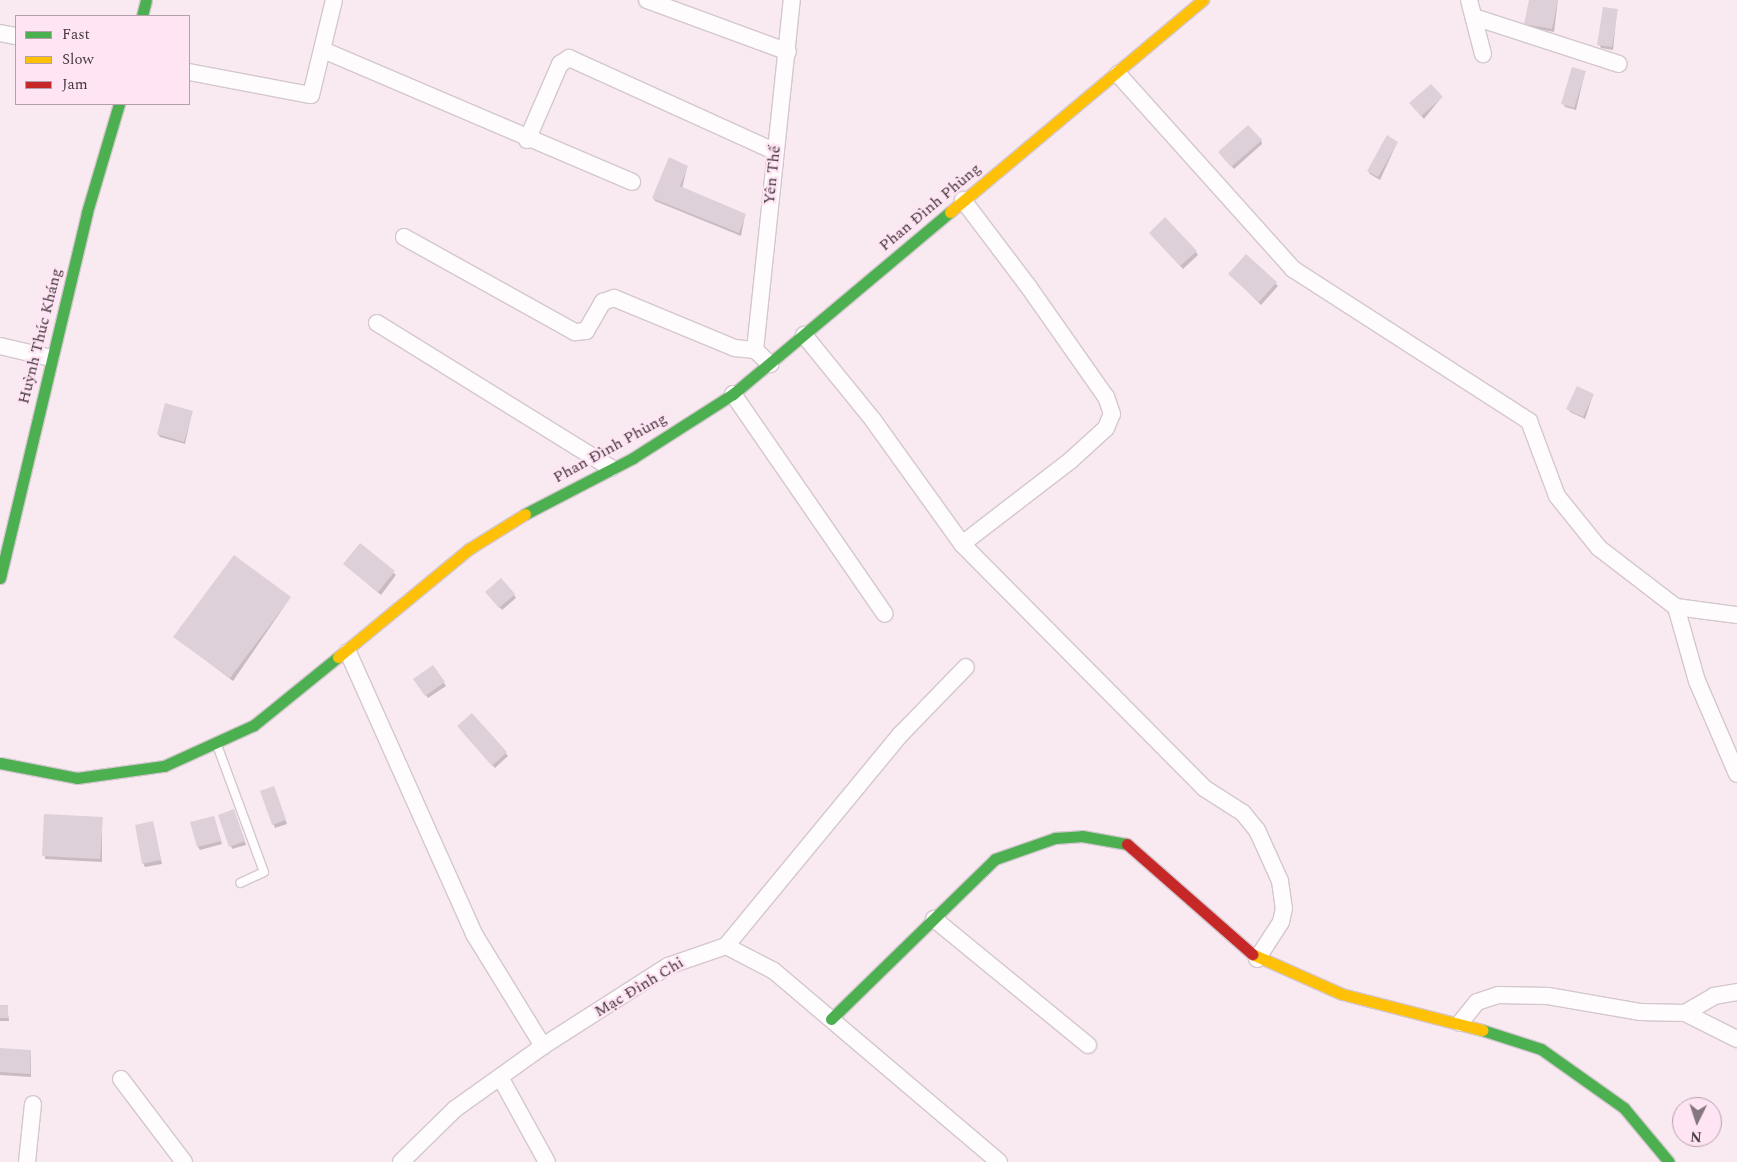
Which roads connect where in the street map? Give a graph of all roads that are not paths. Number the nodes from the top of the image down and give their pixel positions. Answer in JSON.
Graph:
{"nodes":[{"id":1,"x":146,"y":0,"type":"edge"},
{"id":2,"x":334,"y":0,"type":"edge"},
{"id":3,"x":647,"y":0,"type":"edge"},
{"id":4,"x":792,"y":0,"type":"edge"},
{"id":5,"x":1203,"y":0,"type":"edge"},
{"id":6,"x":1469,"y":0,"type":"edge"},
{"id":7,"x":142,"y":15,"type":"edge"},
{"id":8,"x":1474,"y":17,"type":"junction"},
{"id":9,"x":0,"y":33,"type":"edge"},
{"id":10,"x":15,"y":36,"type":"edge"},
{"id":11,"x":323,"y":50,"type":"junction"},
{"id":12,"x":788,"y":52,"type":"junction"},
{"id":13,"x":1484,"y":54,"type":"dead end"},
{"id":14,"x":1619,"y":64,"type":"dead end"},
{"id":15,"x":190,"y":72,"type":"edge"},
{"id":16,"x":1118,"y":74,"type":"junction"},
{"id":17,"x":119,"y":105,"type":"edge"},
{"id":18,"x":527,"y":140,"type":"junction"},
{"id":19,"x":774,"y":151,"type":"junction"},
{"id":20,"x":632,"y":182,"type":"dead end"},
{"id":21,"x":963,"y":200,"type":"junction"},
{"id":22,"x":404,"y":237,"type":"dead end"},
{"id":23,"x":377,"y":323,"type":"dead end"},
{"id":24,"x":804,"y":335,"type":"junction"},
{"id":25,"x":0,"y":346,"type":"edge"},
{"id":26,"x":755,"y":350,"type":"junction"},
{"id":27,"x":51,"y":358,"type":"junction"},
{"id":28,"x":770,"y":364,"type":"junction"},
{"id":29,"x":733,"y":394,"type":"junction"},
{"id":30,"x":611,"y":468,"type":"junction"},
{"id":31,"x":962,"y":544,"type":"junction"},
{"id":32,"x":0,"y":578,"type":"edge"},
{"id":33,"x":1676,"y":606,"type":"junction"},
{"id":34,"x":885,"y":614,"type":"dead end"},
{"id":35,"x":1737,"y":615,"type":"edge"},
{"id":36,"x":348,"y":652,"type":"junction"},
{"id":37,"x":966,"y":667,"type":"dead end"},
{"id":38,"x":217,"y":744,"type":"junction"},
{"id":39,"x":0,"y":763,"type":"edge"},
{"id":40,"x":1737,"y":774,"type":"edge"},
{"id":41,"x":240,"y":883,"type":"dead end"},
{"id":42,"x":934,"y":919,"type":"junction"},
{"id":43,"x":726,"y":946,"type":"junction"},
{"id":44,"x":1257,"y":959,"type":"junction"},
{"id":45,"x":1737,"y":992,"type":"edge"},
{"id":46,"x":1685,"y":1013,"type":"junction"},
{"id":47,"x":831,"y":1019,"type":"junction"},
{"id":48,"x":1460,"y":1023,"type":"junction"},
{"id":49,"x":1737,"y":1039,"type":"edge"},
{"id":50,"x":1088,"y":1045,"type":"dead end"},
{"id":51,"x":543,"y":1046,"type":"junction"},
{"id":52,"x":500,"y":1077,"type":"junction"},
{"id":53,"x":121,"y":1079,"type":"dead end"},
{"id":54,"x":33,"y":1104,"type":"dead end"},
{"id":55,"x":27,"y":1162,"type":"edge"},
{"id":56,"x":184,"y":1162,"type":"edge"},
{"id":57,"x":402,"y":1162,"type":"edge"},
{"id":58,"x":547,"y":1162,"type":"edge"},
{"id":59,"x":999,"y":1162,"type":"edge"},
{"id":60,"x":1669,"y":1162,"type":"edge"}],
"edges":[{"from":1,"to":7,"type":"street"},
{"from":2,"to":11,"type":"street"},
{"from":3,"to":12,"type":"street"},
{"from":4,"to":12,"type":"street","name":"Yên Thế"},
{"from":5,"to":16,"type":"street","name":"Phan Đình Phùng"},
{"from":6,"to":8,"type":"street"},
{"from":8,"to":13,"type":"street"},
{"from":8,"to":14,"type":"street"},
{"from":9,"to":10,"type":"street"},
{"from":11,"to":15,"type":"street"},
{"from":11,"to":18,"type":"street"},
{"from":12,"to":19,"type":"street","name":"Yên Thế"},
{"from":16,"to":21,"type":"street","name":"Phan Đình Phùng"},
{"from":16,"to":33,"type":"street"},
{"from":17,"to":27,"type":"street","name":"Huỳnh Thúc Kháng"},
{"from":18,"to":19,"type":"street"},
{"from":18,"to":20,"type":"street"},
{"from":19,"to":26,"type":"street","name":"Yên Thế"},
{"from":21,"to":24,"type":"street","name":"Phan Đình Phùng"},
{"from":21,"to":31,"type":"street"},
{"from":22,"to":26,"type":"street"},
{"from":23,"to":30,"type":"street"},
{"from":24,"to":28,"type":"street","name":"Phan Đình Phùng"},
{"from":24,"to":31,"type":"street"},
{"from":25,"to":27,"type":"street"},
{"from":26,"to":28,"type":"street"},
{"from":27,"to":32,"type":"street","name":"Huỳnh Thúc Kháng"},
{"from":28,"to":29,"type":"street","name":"Phan Đình Phùng"},
{"from":29,"to":30,"type":"street","name":"Phan Đình Phùng"},
{"from":29,"to":34,"type":"street"},
{"from":30,"to":36,"type":"street","name":"Phan Đình Phùng"},
{"from":31,"to":44,"type":"street"},
{"from":33,"to":35,"type":"street"},
{"from":33,"to":40,"type":"street"},
{"from":36,"to":38,"type":"street","name":"Phan Đình Phùng"},
{"from":36,"to":51,"type":"street"},
{"from":37,"to":43,"type":"street"},
{"from":38,"to":39,"type":"street","name":"Phan Đình Phùng"},
{"from":38,"to":41,"type":"lane"},
{"from":42,"to":44,"type":"street"},
{"from":42,"to":47,"type":"street"},
{"from":42,"to":50,"type":"street"},
{"from":43,"to":47,"type":"street"},
{"from":43,"to":51,"type":"street","name":"Mạc Đỉnh Chi"},
{"from":44,"to":48,"type":"street"},
{"from":45,"to":46,"type":"street"},
{"from":46,"to":48,"type":"street"},
{"from":46,"to":49,"type":"street"},
{"from":47,"to":59,"type":"street"},
{"from":48,"to":60,"type":"street"},
{"from":51,"to":52,"type":"street","name":"Mạc Đỉnh Chi"},
{"from":52,"to":57,"type":"street","name":"Mạc Đỉnh Chi"},
{"from":52,"to":58,"type":"street"},
{"from":53,"to":56,"type":"street"},
{"from":54,"to":55,"type":"street"}]}
